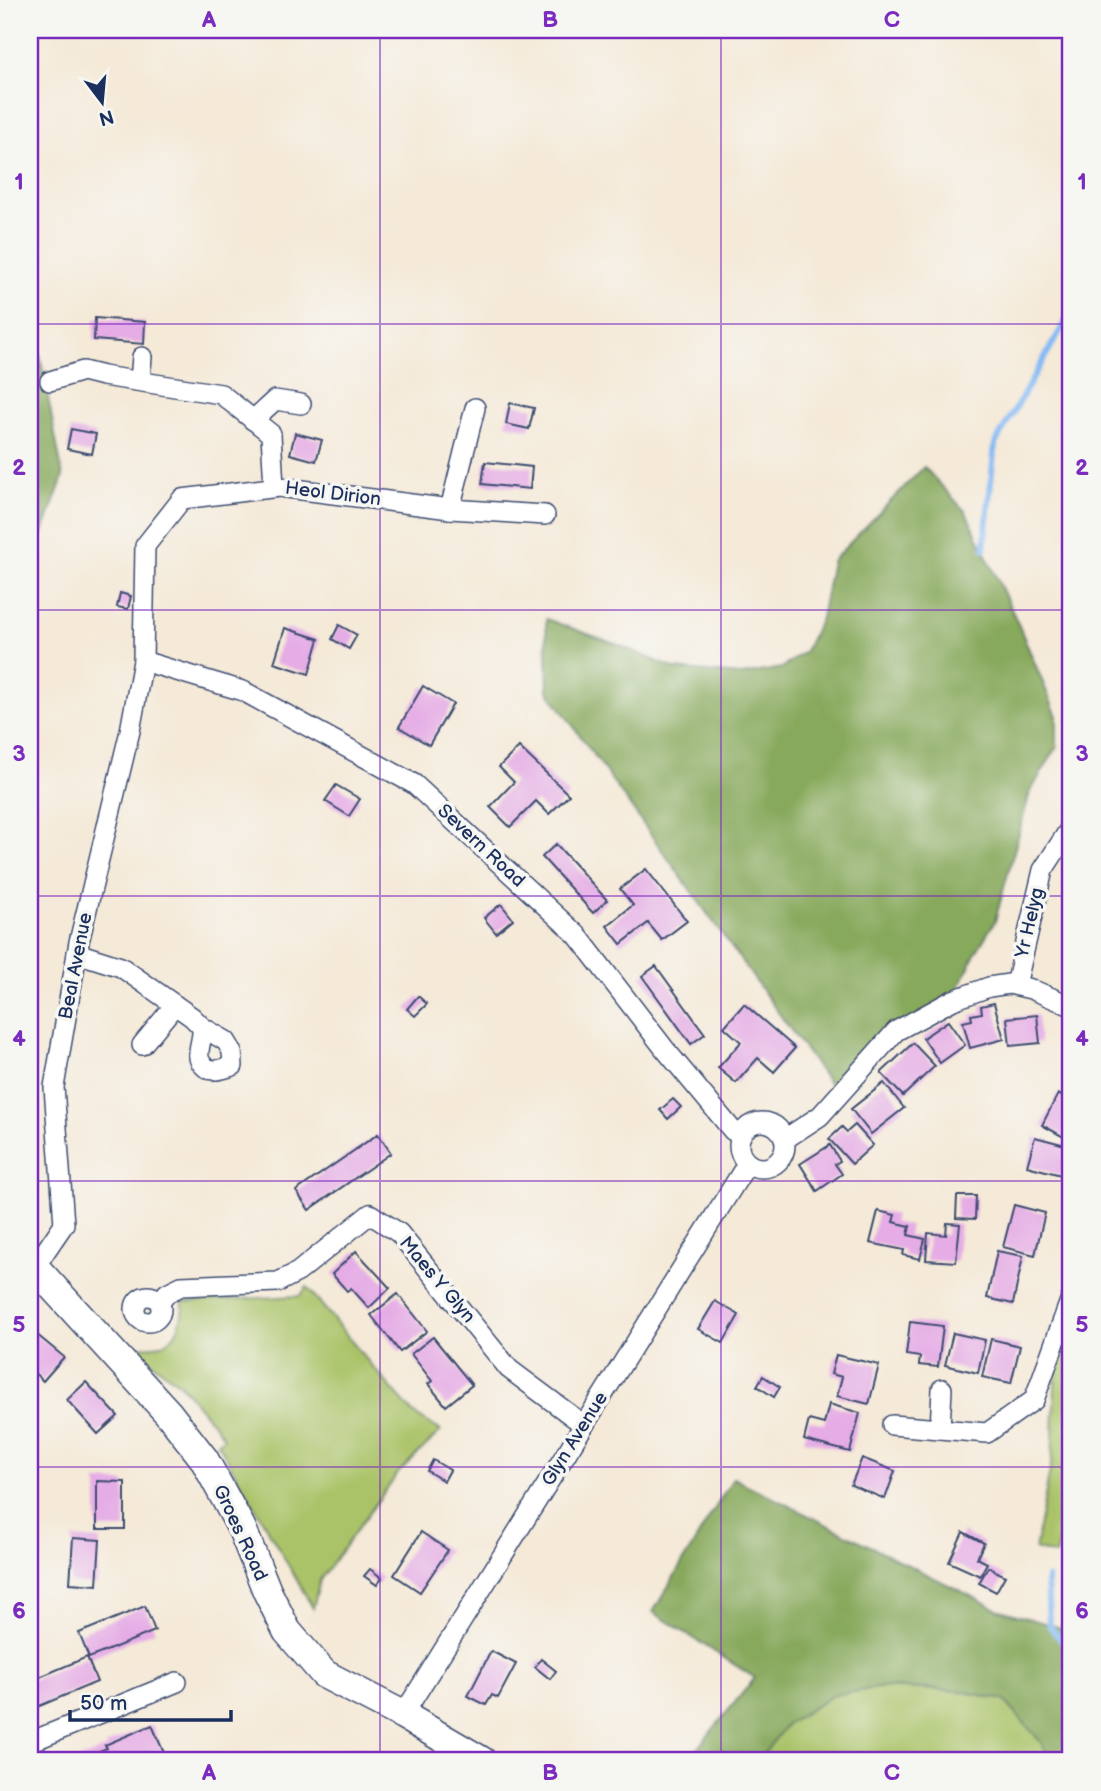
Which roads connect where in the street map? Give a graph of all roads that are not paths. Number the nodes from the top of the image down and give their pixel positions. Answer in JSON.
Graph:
{"nodes":[{"id":1,"x":142,"y":357,"type":"dead end"},
{"id":2,"x":50,"y":381,"type":"dead end"},
{"id":3,"x":140,"y":382,"type":"junction"},
{"id":4,"x":301,"y":404,"type":"dead end"},
{"id":5,"x":475,"y":408,"type":"dead end"},
{"id":6,"x":253,"y":420,"type":"junction"},
{"id":7,"x":274,"y":487,"type":"junction"},
{"id":8,"x":450,"y":509,"type":"junction"},
{"id":9,"x":545,"y":515,"type":"dead end"},
{"id":10,"x":143,"y":661,"type":"junction"},
{"id":11,"x":1071,"y":827,"type":"edge"},
{"id":12,"x":77,"y":953,"type":"junction"},
{"id":13,"x":1016,"y":985,"type":"junction"},
{"id":14,"x":175,"y":1005,"type":"junction"},
{"id":15,"x":1071,"y":1006,"type":"edge"},
{"id":16,"x":202,"y":1027,"type":"dead end"},
{"id":17,"x":142,"y":1045,"type":"dead end"},
{"id":18,"x":742,"y":1133,"type":"junction"},
{"id":19,"x":785,"y":1139,"type":"junction"},
{"id":20,"x":747,"y":1164,"type":"junction"},
{"id":21,"x":32,"y":1265,"type":"edge"},
{"id":22,"x":1071,"y":1298,"type":"edge"},
{"id":23,"x":160,"y":1302,"type":"dead end"},
{"id":24,"x":942,"y":1390,"type":"dead end"},
{"id":25,"x":584,"y":1425,"type":"junction"},
{"id":26,"x":892,"y":1425,"type":"dead end"},
{"id":27,"x":940,"y":1429,"type":"junction"},
{"id":28,"x":177,"y":1682,"type":"dead end"},
{"id":29,"x":402,"y":1714,"type":"junction"},
{"id":30,"x":30,"y":1742,"type":"edge"},
{"id":31,"x":481,"y":1761,"type":"edge"}],
"edges":[{"from":1,"to":3,"type":"street"},
{"from":2,"to":3,"type":"street"},
{"from":3,"to":6,"type":"street"},
{"from":4,"to":6,"type":"street"},
{"from":5,"to":8,"type":"street"},
{"from":6,"to":7,"type":"street"},
{"from":7,"to":8,"type":"street","name":"Heol Dirion"},
{"from":7,"to":10,"type":"street","name":"Heol Dirion"},
{"from":8,"to":9,"type":"street","name":"Heol Dirion"},
{"from":10,"to":12,"type":"street","name":"Beal Avenue"},
{"from":10,"to":18,"type":"street","name":"Severn Road"},
{"from":11,"to":13,"type":"street","name":"Yr Helyg"},
{"from":12,"to":14,"type":"street"},
{"from":12,"to":21,"type":"street","name":"Beal Avenue"},
{"from":13,"to":15,"type":"street"},
{"from":13,"to":19,"type":"street"},
{"from":14,"to":16,"type":"street"},
{"from":14,"to":17,"type":"street"},
{"from":18,"to":19,"type":"street"},
{"from":18,"to":20,"type":"street"},
{"from":19,"to":20,"type":"street"},
{"from":20,"to":25,"type":"street","name":"Glyn Avenue"},
{"from":21,"to":29,"type":"street","name":"Groes Road"},
{"from":22,"to":27,"type":"street"},
{"from":23,"to":25,"type":"street","name":"Maes Y Glyn"},
{"from":24,"to":27,"type":"street"},
{"from":25,"to":29,"type":"street","name":"Glyn Avenue"},
{"from":26,"to":27,"type":"street"},
{"from":28,"to":30,"type":"street"},
{"from":29,"to":31,"type":"street","name":"Groes Road"}]}
